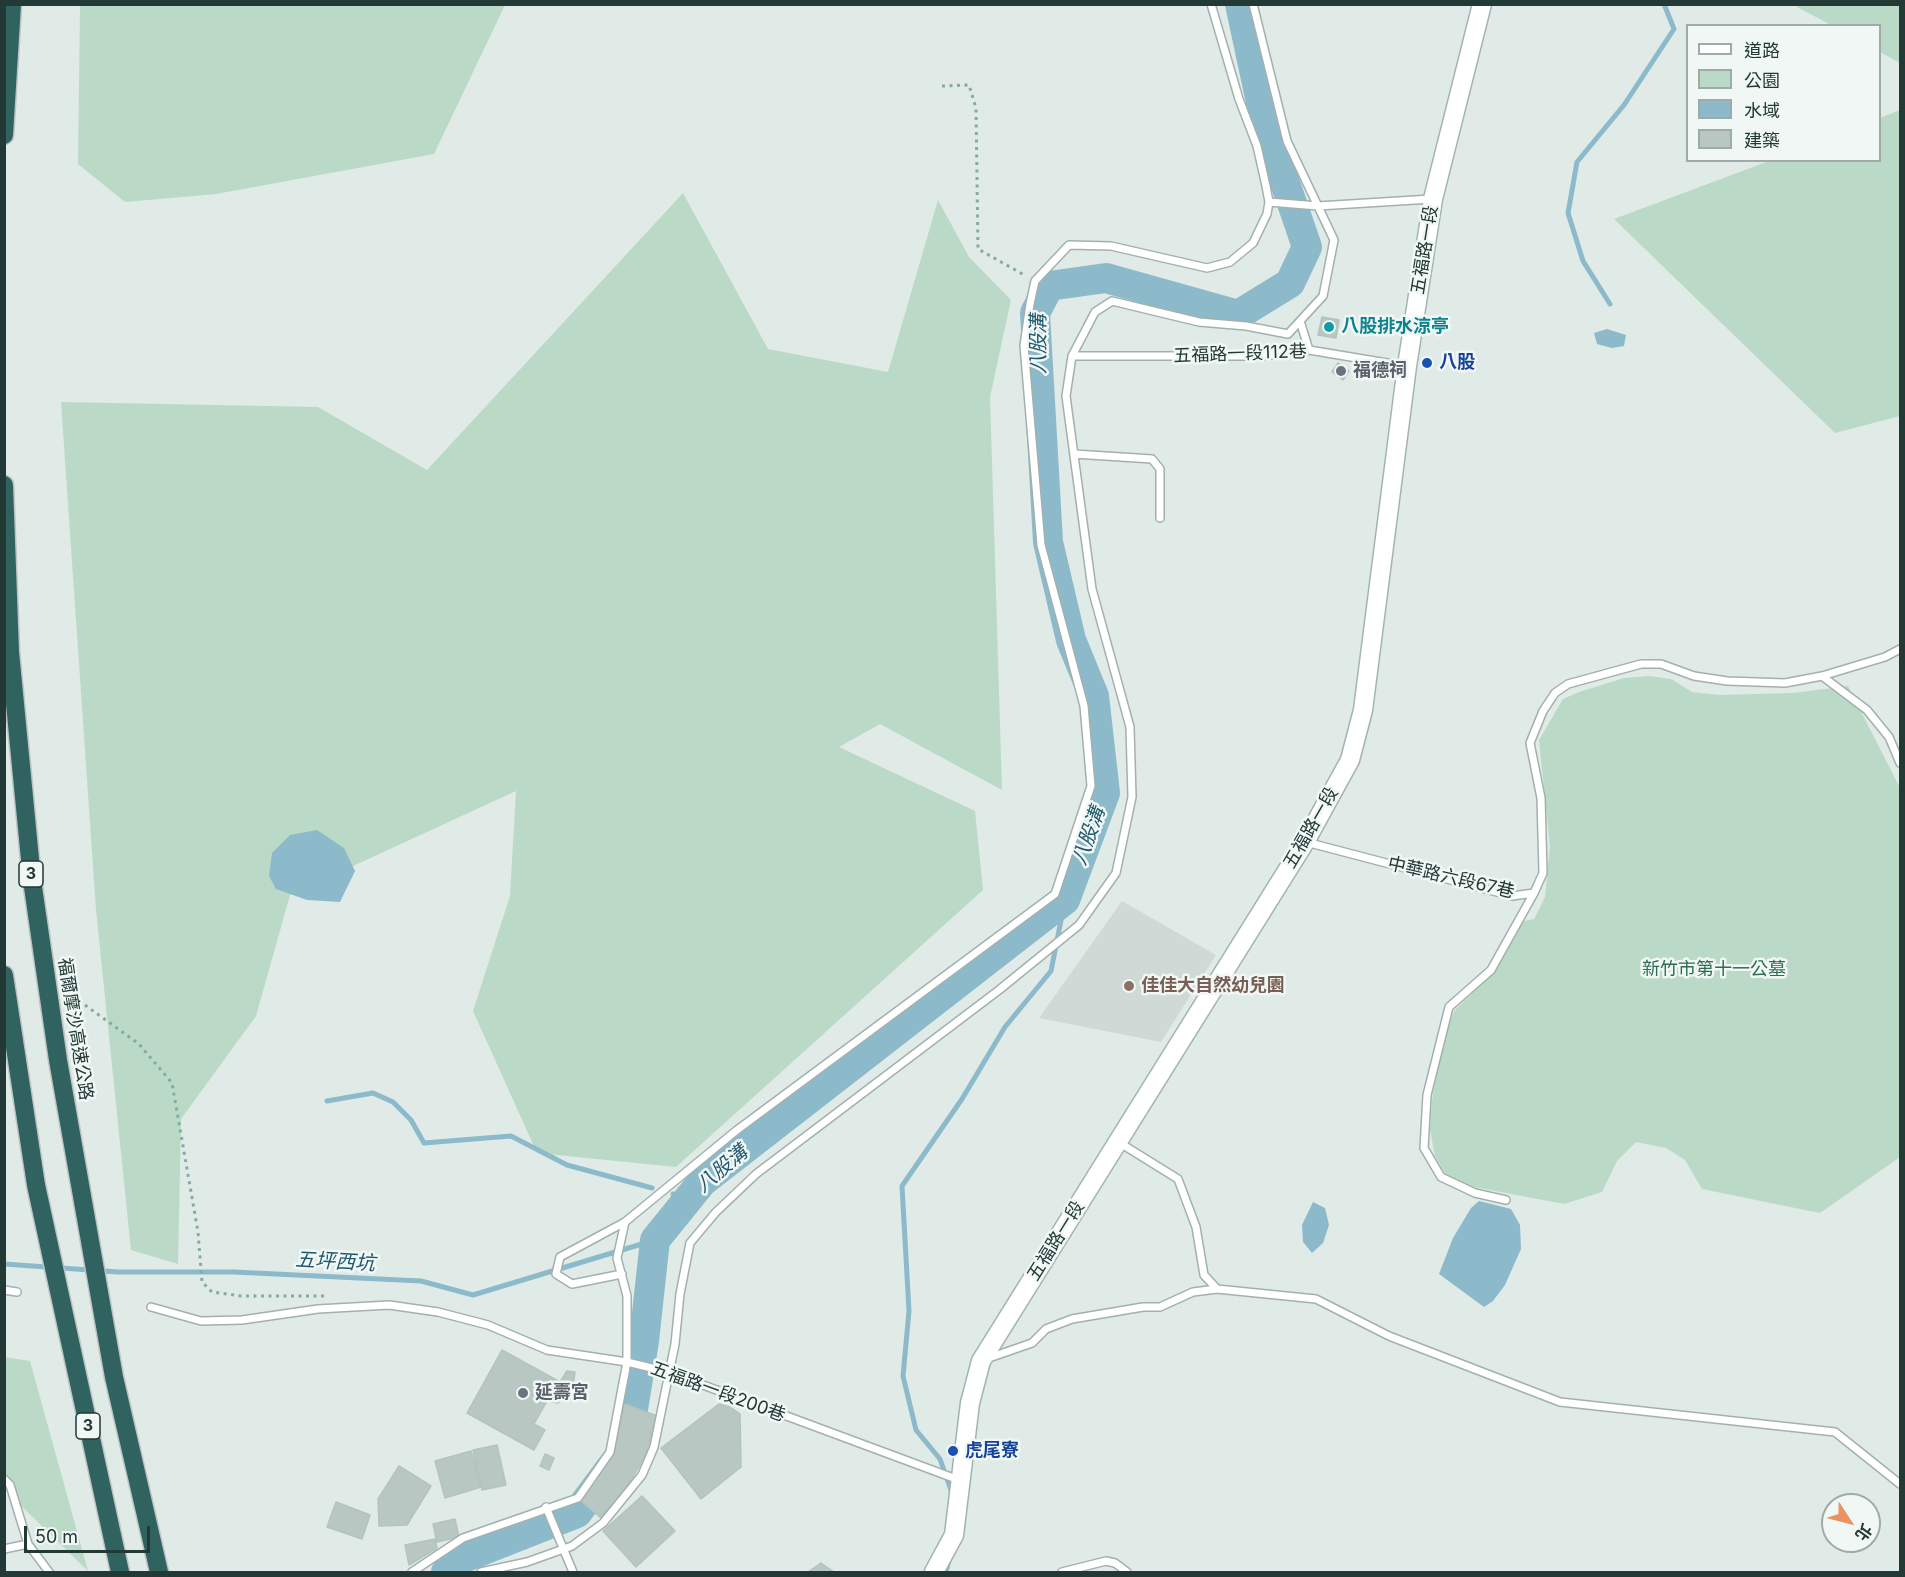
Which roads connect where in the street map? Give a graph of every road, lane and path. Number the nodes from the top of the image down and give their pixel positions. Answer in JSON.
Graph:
{"nodes":[{"id":1,"x":12,"y":4,"type":"edge"},
{"id":2,"x":1211,"y":4,"type":"edge"},
{"id":3,"x":1252,"y":4,"type":"edge"},
{"id":4,"x":1482,"y":4,"type":"edge"},
{"id":5,"x":942,"y":86,"type":"dead end"},
{"id":6,"x":4,"y":135,"type":"edge"},
{"id":7,"x":1433,"y":199,"type":"junction"},
{"id":8,"x":1269,"y":202,"type":"junction"},
{"id":9,"x":1318,"y":206,"type":"junction"},
{"id":10,"x":1035,"y":281,"type":"junction"},
{"id":11,"x":1300,"y":321,"type":"junction"},
{"id":12,"x":1309,"y":350,"type":"junction"},
{"id":13,"x":1072,"y":356,"type":"junction"},
{"id":14,"x":1407,"y":366,"type":"junction"},
{"id":15,"x":1074,"y":454,"type":"junction"},
{"id":16,"x":4,"y":485,"type":"edge"},
{"id":17,"x":1160,"y":518,"type":"dead end"},
{"id":18,"x":1900,"y":649,"type":"edge"},
{"id":19,"x":1822,"y":676,"type":"junction"},
{"id":20,"x":1900,"y":763,"type":"edge"},
{"id":21,"x":1305,"y":842,"type":"junction"},
{"id":22,"x":1534,"y":893,"type":"junction"},
{"id":23,"x":4,"y":975,"type":"edge"},
{"id":24,"x":85,"y":1005,"type":"dead end"},
{"id":25,"x":1118,"y":1141,"type":"junction"},
{"id":26,"x":1506,"y":1200,"type":"dead end"},
{"id":27,"x":625,"y":1222,"type":"junction"},
{"id":28,"x":621,"y":1274,"type":"junction"},
{"id":29,"x":1217,"y":1289,"type":"junction"},
{"id":30,"x":4,"y":1290,"type":"edge"},
{"id":31,"x":17,"y":1292,"type":"dead end"},
{"id":32,"x":330,"y":1298,"type":"dead end"},
{"id":33,"x":151,"y":1307,"type":"dead end"},
{"id":34,"x":981,"y":1361,"type":"junction"},
{"id":35,"x":627,"y":1362,"type":"junction"},
{"id":36,"x":668,"y":1372,"type":"junction"},
{"id":37,"x":4,"y":1479,"type":"edge"},
{"id":38,"x":962,"y":1481,"type":"junction"},
{"id":39,"x":1900,"y":1484,"type":"edge"},
{"id":40,"x":546,"y":1507,"type":"junction"},
{"id":41,"x":28,"y":1544,"type":"junction"},
{"id":42,"x":565,"y":1548,"type":"junction"},
{"id":43,"x":4,"y":1549,"type":"edge"},
{"id":44,"x":940,"y":1570,"type":"edge"},
{"id":45,"x":49,"y":1572,"type":"edge"},
{"id":46,"x":120,"y":1572,"type":"edge"},
{"id":47,"x":159,"y":1572,"type":"edge"},
{"id":48,"x":412,"y":1572,"type":"edge"},
{"id":49,"x":481,"y":1572,"type":"edge"},
{"id":50,"x":573,"y":1572,"type":"edge"},
{"id":51,"x":1062,"y":1572,"type":"edge"},
{"id":52,"x":1127,"y":1572,"type":"edge"}],
"edges":[{"from":1,"to":6,"type":"highway"},
{"from":2,"to":8,"type":"lane"},
{"from":3,"to":9,"type":"lane"},
{"from":4,"to":7,"type":"main road","name":"五福路一段"},
{"from":5,"to":10,"type":"path"},
{"from":7,"to":9,"type":"lane"},
{"from":7,"to":14,"type":"main road","name":"五福路一段"},
{"from":8,"to":9,"type":"lane"},
{"from":8,"to":10,"type":"lane"},
{"from":9,"to":11,"type":"lane"},
{"from":10,"to":27,"type":"lane"},
{"from":11,"to":12,"type":"lane"},
{"from":11,"to":13,"type":"lane"},
{"from":12,"to":13,"type":"lane","name":"五福路一段112巷"},
{"from":12,"to":14,"type":"lane","name":"五福路一段112巷"},
{"from":13,"to":15,"type":"lane"},
{"from":14,"to":21,"type":"main road","name":"五福路一段"},
{"from":15,"to":17,"type":"lane"},
{"from":15,"to":36,"type":"lane"},
{"from":16,"to":47,"type":"highway","name":"福爾摩沙高速公路","number":"3"},
{"from":18,"to":19,"type":"lane","name":"中華路六段67巷"},
{"from":19,"to":20,"type":"lane"},
{"from":19,"to":22,"type":"lane","name":"中華路六段67巷"},
{"from":21,"to":22,"type":"lane","name":"中華路六段67巷"},
{"from":21,"to":25,"type":"main road","name":"五福路一段"},
{"from":22,"to":26,"type":"lane"},
{"from":23,"to":46,"type":"highway","number":"3"},
{"from":24,"to":32,"type":"path"},
{"from":25,"to":29,"type":"lane"},
{"from":25,"to":34,"type":"main road","name":"五福路一段"},
{"from":27,"to":28,"type":"lane"},
{"from":27,"to":28,"type":"lane"},
{"from":28,"to":35,"type":"lane"},
{"from":29,"to":34,"type":"lane"},
{"from":29,"to":39,"type":"lane"},
{"from":30,"to":31,"type":"lane"},
{"from":33,"to":35,"type":"lane","name":"五福路一段200巷"},
{"from":34,"to":38,"type":"main road","name":"五福路一段"},
{"from":35,"to":36,"type":"lane","name":"五福路一段200巷"},
{"from":35,"to":40,"type":"lane"},
{"from":36,"to":38,"type":"lane","name":"五福路一段200巷"},
{"from":36,"to":42,"type":"lane"},
{"from":37,"to":41,"type":"lane"},
{"from":38,"to":44,"type":"main road","name":"五福路一段"},
{"from":40,"to":42,"type":"lane"},
{"from":40,"to":48,"type":"lane"},
{"from":41,"to":43,"type":"lane"},
{"from":41,"to":45,"type":"lane"},
{"from":42,"to":49,"type":"lane"},
{"from":42,"to":50,"type":"lane"},
{"from":51,"to":52,"type":"lane"}]}
